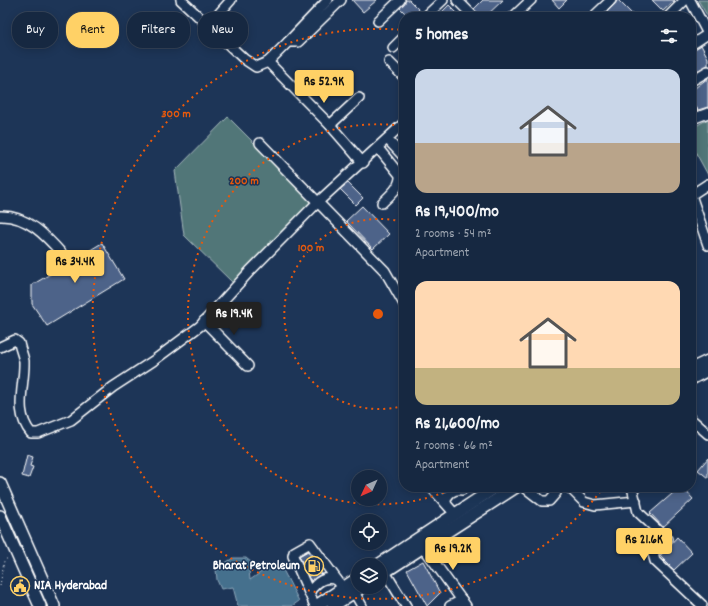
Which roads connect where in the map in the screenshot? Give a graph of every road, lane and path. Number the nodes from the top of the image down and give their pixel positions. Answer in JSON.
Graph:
{"nodes":[{"id":1,"x":181,"y":0,"type":"edge"},
{"id":2,"x":231,"y":0,"type":"edge"},
{"id":3,"x":328,"y":0,"type":"edge"},
{"id":4,"x":341,"y":0,"type":"edge"},
{"id":5,"x":400,"y":0,"type":"edge"},
{"id":6,"x":443,"y":0,"type":"edge"},
{"id":7,"x":457,"y":0,"type":"edge"},
{"id":8,"x":531,"y":0,"type":"edge"},
{"id":9,"x":611,"y":0,"type":"edge"},
{"id":10,"x":685,"y":0,"type":"edge"},
{"id":11,"x":690,"y":0,"type":"edge"},
{"id":12,"x":220,"y":12,"type":"edge"},
{"id":13,"x":430,"y":12,"type":"edge"},
{"id":14,"x":469,"y":12,"type":"edge"},
{"id":15,"x":518,"y":12,"type":"edge"},
{"id":16,"x":598,"y":12,"type":"edge"},
{"id":17,"x":673,"y":12,"type":"edge"},
{"id":18,"x":198,"y":15,"type":"edge"},
{"id":19,"x":378,"y":21,"type":"dead end"},
{"id":20,"x":708,"y":34,"type":"edge"},
{"id":21,"x":288,"y":42,"type":"junction"},
{"id":22,"x":399,"y":42,"type":"edge"},
{"id":23,"x":696,"y":42,"type":"edge"},
{"id":24,"x":233,"y":48,"type":"edge"},
{"id":25,"x":393,"y":48,"type":"dead end"},
{"id":26,"x":268,"y":62,"type":"junction"},
{"id":27,"x":389,"y":62,"type":"dead end"},
{"id":28,"x":708,"y":71,"type":"edge"},
{"id":29,"x":399,"y":72,"type":"edge"},
{"id":30,"x":696,"y":78,"type":"edge"},
{"id":31,"x":359,"y":98,"type":"dead end"},
{"id":32,"x":708,"y":112,"type":"edge"},
{"id":33,"x":696,"y":118,"type":"edge"},
{"id":34,"x":330,"y":125,"type":"junction"},
{"id":35,"x":399,"y":128,"type":"edge"},
{"id":36,"x":387,"y":139,"type":"junction"},
{"id":37,"x":260,"y":143,"type":"dead end"},
{"id":38,"x":378,"y":148,"type":"junction"},
{"id":39,"x":399,"y":152,"type":"edge"},
{"id":40,"x":363,"y":162,"type":"junction"},
{"id":41,"x":399,"y":174,"type":"edge"},
{"id":42,"x":708,"y":184,"type":"edge"},
{"id":43,"x":399,"y":185,"type":"edge"},
{"id":44,"x":696,"y":192,"type":"edge"},
{"id":45,"x":318,"y":202,"type":"junction"},
{"id":46,"x":382,"y":203,"type":"dead end"},
{"id":47,"x":696,"y":210,"type":"edge"},
{"id":48,"x":0,"y":216,"type":"edge"},
{"id":49,"x":708,"y":246,"type":"edge"},
{"id":50,"x":64,"y":256,"type":"dead end"},
{"id":51,"x":399,"y":295,"type":"edge"},
{"id":52,"x":204,"y":321,"type":"junction"},
{"id":53,"x":0,"y":347,"type":"edge"},
{"id":54,"x":708,"y":361,"type":"edge"},
{"id":55,"x":248,"y":366,"type":"dead end"},
{"id":56,"x":696,"y":367,"type":"edge"},
{"id":57,"x":708,"y":370,"type":"edge"},
{"id":58,"x":696,"y":376,"type":"edge"},
{"id":59,"x":696,"y":423,"type":"edge"},
{"id":60,"x":708,"y":434,"type":"edge"},
{"id":61,"x":0,"y":483,"type":"edge"},
{"id":62,"x":436,"y":492,"type":"edge"},
{"id":63,"x":452,"y":492,"type":"edge"},
{"id":64,"x":464,"y":492,"type":"edge"},
{"id":65,"x":488,"y":492,"type":"edge"},
{"id":66,"x":508,"y":492,"type":"edge"},
{"id":67,"x":530,"y":492,"type":"edge"},
{"id":68,"x":556,"y":492,"type":"edge"},
{"id":69,"x":574,"y":492,"type":"edge"},
{"id":70,"x":633,"y":492,"type":"edge"},
{"id":71,"x":636,"y":501,"type":"junction"},
{"id":72,"x":473,"y":502,"type":"junction"},
{"id":73,"x":446,"y":503,"type":"junction"},
{"id":74,"x":455,"y":514,"type":"junction"},
{"id":75,"x":0,"y":516,"type":"edge"},
{"id":76,"x":424,"y":548,"type":"junction"},
{"id":77,"x":15,"y":551,"type":"junction"},
{"id":78,"x":387,"y":566,"type":"edge"},
{"id":79,"x":387,"y":568,"type":"edge"},
{"id":80,"x":387,"y":579,"type":"edge"},
{"id":81,"x":351,"y":580,"type":"edge"},
{"id":82,"x":340,"y":584,"type":"junction"},
{"id":83,"x":0,"y":586,"type":"edge"},
{"id":84,"x":309,"y":592,"type":"junction"},
{"id":85,"x":351,"y":594,"type":"edge"},
{"id":86,"x":359,"y":594,"type":"edge"},
{"id":87,"x":464,"y":603,"type":"edge"},
{"id":88,"x":704,"y":603,"type":"edge"},
{"id":89,"x":40,"y":606,"type":"edge"},
{"id":90,"x":54,"y":606,"type":"edge"},
{"id":91,"x":316,"y":606,"type":"edge"},
{"id":92,"x":332,"y":606,"type":"edge"},
{"id":93,"x":362,"y":606,"type":"edge"},
{"id":94,"x":406,"y":606,"type":"edge"},
{"id":95,"x":450,"y":606,"type":"edge"}],
"edges":[{"from":1,"to":18,"type":"street"},
{"from":2,"to":12,"type":"street"},
{"from":3,"to":21,"type":"street"},
{"from":4,"to":21,"type":"street"},
{"from":5,"to":19,"type":"street"},
{"from":6,"to":13,"type":"street"},
{"from":7,"to":14,"type":"street"},
{"from":8,"to":15,"type":"street"},
{"from":9,"to":16,"type":"street"},
{"from":10,"to":17,"type":"street"},
{"from":11,"to":20,"type":"street"},
{"from":20,"to":23,"type":"street"},
{"from":21,"to":26,"type":"street"},
{"from":22,"to":25,"type":"street"},
{"from":24,"to":26,"type":"street"},
{"from":26,"to":34,"type":"street"},
{"from":27,"to":29,"type":"street"},
{"from":28,"to":30,"type":"street"},
{"from":31,"to":34,"type":"street"},
{"from":32,"to":33,"type":"street"},
{"from":34,"to":40,"type":"street"},
{"from":35,"to":36,"type":"street"},
{"from":36,"to":38,"type":"street"},
{"from":36,"to":39,"type":"street"},
{"from":37,"to":45,"type":"street"},
{"from":38,"to":40,"type":"street"},
{"from":38,"to":41,"type":"street"},
{"from":40,"to":45,"type":"street"},
{"from":42,"to":44,"type":"street"},
{"from":43,"to":46,"type":"street"},
{"from":45,"to":51,"type":"street"},
{"from":45,"to":52,"type":"street"},
{"from":47,"to":49,"type":"street"},
{"from":48,"to":50,"type":"street"},
{"from":52,"to":53,"type":"street"},
{"from":52,"to":55,"type":"street"},
{"from":54,"to":56,"type":"main road"},
{"from":57,"to":58,"type":"main road"},
{"from":59,"to":60,"type":"street"},
{"from":61,"to":90,"type":"main road"},
{"from":62,"to":73,"type":"street"},
{"from":63,"to":73,"type":"street"},
{"from":64,"to":72,"type":"street"},
{"from":65,"to":72,"type":"main road"},
{"from":66,"to":76,"type":"main road"},
{"from":67,"to":68,"type":"street"},
{"from":69,"to":71,"type":"street"},
{"from":70,"to":71,"type":"street"},
{"from":71,"to":88,"type":"street"},
{"from":72,"to":74,"type":"main road"},
{"from":73,"to":74,"type":"street"},
{"from":74,"to":78,"type":"main road"},
{"from":75,"to":77,"type":"main road"},
{"from":76,"to":79,"type":"main road"},
{"from":76,"to":87,"type":"street"},
{"from":77,"to":83,"type":"path"},
{"from":77,"to":89,"type":"main road"},
{"from":80,"to":94,"type":"street"},
{"from":81,"to":82,"type":"main road"},
{"from":82,"to":84,"type":"street"},
{"from":82,"to":84,"type":"street"},
{"from":82,"to":91,"type":"main road"},
{"from":84,"to":91,"type":"street"},
{"from":85,"to":92,"type":"main road"},
{"from":86,"to":93,"type":"street"},
{"from":87,"to":95,"type":"street"}]}
